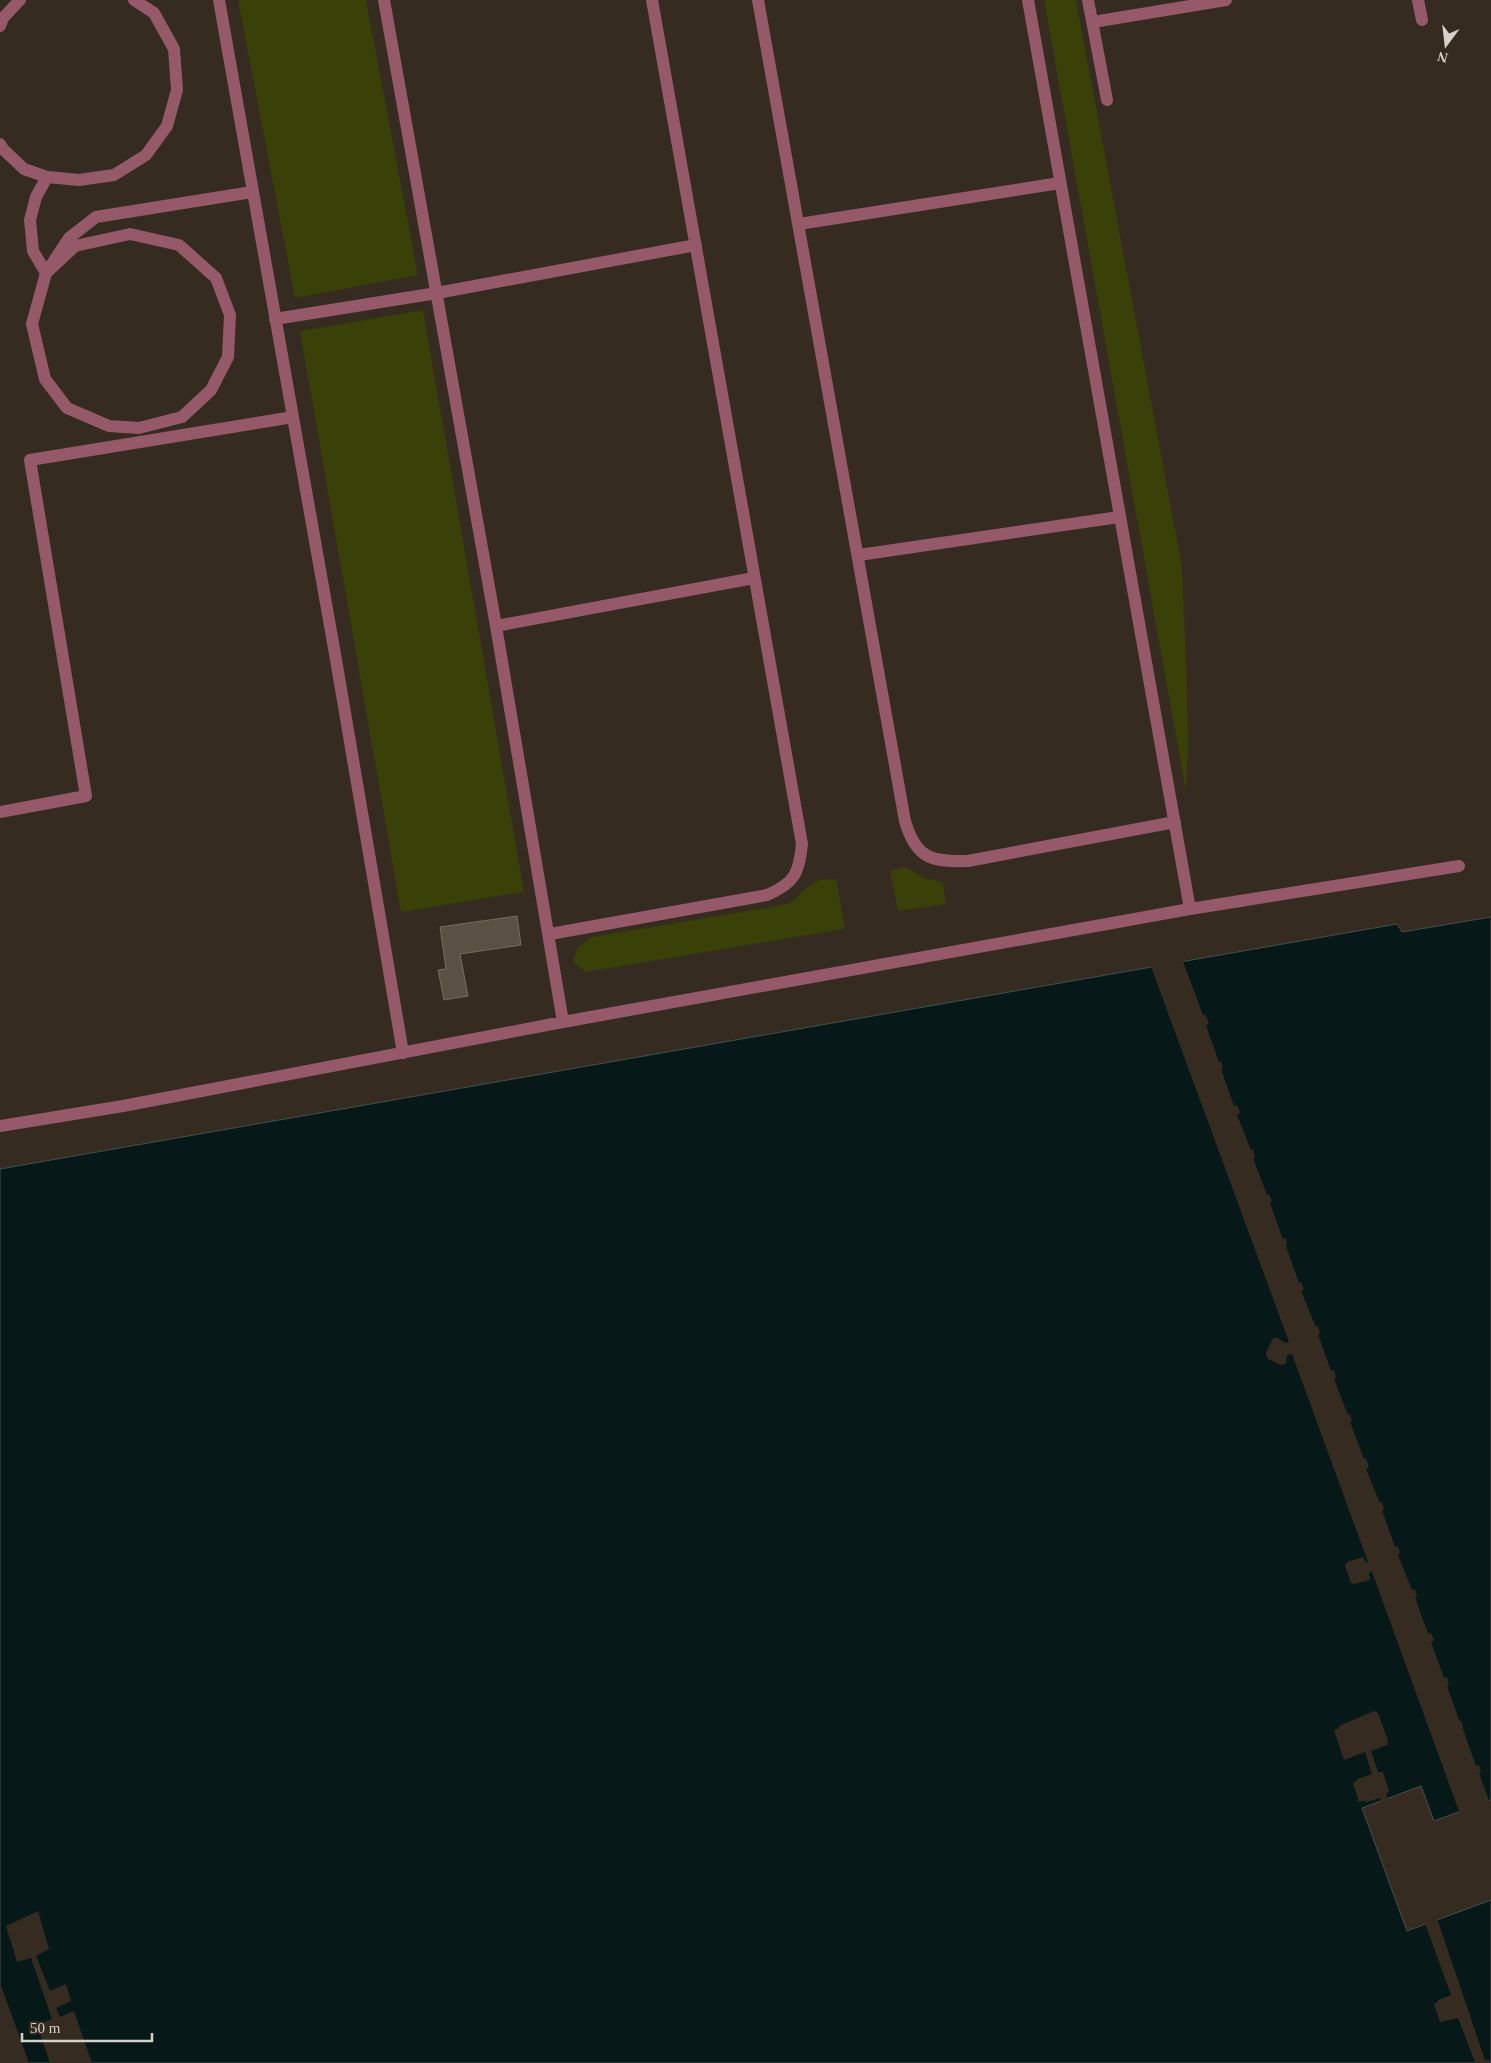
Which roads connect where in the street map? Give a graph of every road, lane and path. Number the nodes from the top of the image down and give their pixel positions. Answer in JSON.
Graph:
{"nodes":[{"id":1,"x":20,"y":0,"type":"edge"},
{"id":2,"x":134,"y":0,"type":"edge"},
{"id":3,"x":219,"y":0,"type":"edge"},
{"id":4,"x":384,"y":0,"type":"edge"},
{"id":5,"x":652,"y":0,"type":"edge"},
{"id":6,"x":758,"y":0,"type":"edge"},
{"id":7,"x":1028,"y":0,"type":"edge"},
{"id":8,"x":1088,"y":0,"type":"edge"},
{"id":9,"x":1226,"y":0,"type":"edge"},
{"id":10,"x":1418,"y":0,"type":"edge"},
{"id":11,"x":1422,"y":20,"type":"dead end"},
{"id":12,"x":1093,"y":22,"type":"junction"},
{"id":13,"x":0,"y":26,"type":"edge"},
{"id":14,"x":1107,"y":100,"type":"dead end"},
{"id":15,"x":0,"y":144,"type":"edge"},
{"id":16,"x":47,"y":177,"type":"junction"},
{"id":17,"x":1060,"y":183,"type":"junction"},
{"id":18,"x":252,"y":192,"type":"junction"},
{"id":19,"x":800,"y":224,"type":"junction"},
{"id":20,"x":696,"y":245,"type":"junction"},
{"id":21,"x":46,"y":273,"type":"junction"},
{"id":22,"x":437,"y":293,"type":"junction"},
{"id":23,"x":275,"y":319,"type":"junction"},
{"id":24,"x":293,"y":417,"type":"junction"},
{"id":25,"x":1119,"y":516,"type":"junction"},
{"id":26,"x":859,"y":555,"type":"junction"},
{"id":27,"x":754,"y":578,"type":"junction"},
{"id":28,"x":496,"y":626,"type":"junction"},
{"id":29,"x":0,"y":812,"type":"edge"},
{"id":30,"x":1175,"y":822,"type":"junction"},
{"id":31,"x":1459,"y":866,"type":"dead end"},
{"id":32,"x":1190,"y":909,"type":"junction"},
{"id":33,"x":550,"y":934,"type":"junction"},
{"id":34,"x":563,"y":1022,"type":"junction"},
{"id":35,"x":403,"y":1053,"type":"junction"},
{"id":36,"x":0,"y":1126,"type":"edge"}],
"edges":[{"from":1,"to":13,"type":"lane"},
{"from":2,"to":16,"type":"lane"},
{"from":3,"to":18,"type":"lane"},
{"from":4,"to":22,"type":"lane"},
{"from":5,"to":20,"type":"lane"},
{"from":6,"to":19,"type":"lane"},
{"from":7,"to":17,"type":"lane"},
{"from":8,"to":12,"type":"lane"},
{"from":9,"to":12,"type":"lane"},
{"from":10,"to":11,"type":"lane"},
{"from":12,"to":14,"type":"lane"},
{"from":15,"to":16,"type":"lane"},
{"from":16,"to":21,"type":"lane"},
{"from":17,"to":19,"type":"lane"},
{"from":17,"to":25,"type":"lane"},
{"from":18,"to":21,"type":"lane"},
{"from":18,"to":23,"type":"lane"},
{"from":19,"to":26,"type":"lane"},
{"from":20,"to":22,"type":"lane"},
{"from":20,"to":27,"type":"lane"},
{"from":21,"to":21,"type":"lane"},
{"from":22,"to":23,"type":"lane"},
{"from":22,"to":28,"type":"lane"},
{"from":23,"to":24,"type":"lane"},
{"from":24,"to":29,"type":"lane"},
{"from":24,"to":35,"type":"lane"},
{"from":25,"to":26,"type":"lane"},
{"from":25,"to":30,"type":"lane"},
{"from":26,"to":30,"type":"lane"},
{"from":27,"to":28,"type":"lane"},
{"from":27,"to":33,"type":"lane"},
{"from":28,"to":33,"type":"lane"},
{"from":30,"to":32,"type":"lane"},
{"from":31,"to":32,"type":"lane"},
{"from":32,"to":34,"type":"lane"},
{"from":33,"to":34,"type":"lane"},
{"from":34,"to":35,"type":"lane"},
{"from":35,"to":36,"type":"lane"}]}
